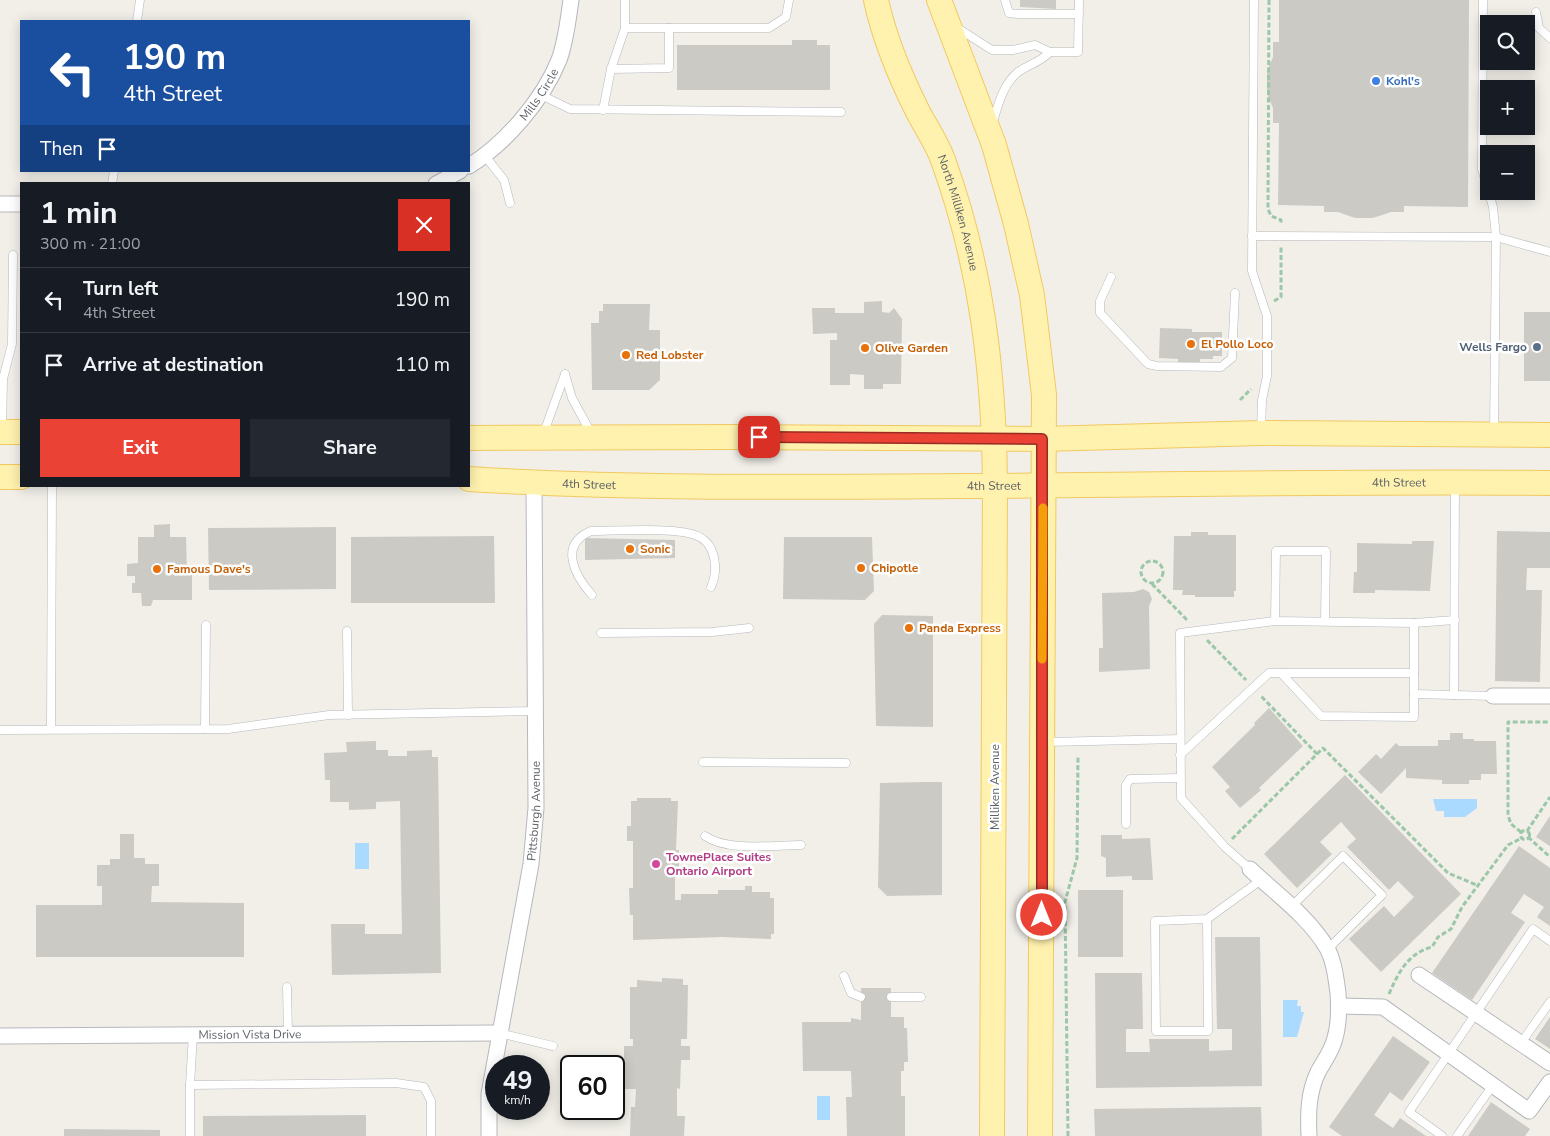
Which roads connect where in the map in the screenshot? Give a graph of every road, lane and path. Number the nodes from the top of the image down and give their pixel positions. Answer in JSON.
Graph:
{"nodes":[{"id":1,"x":140,"y":0,"type":"edge"},
{"id":2,"x":572,"y":0,"type":"edge"},
{"id":3,"x":626,"y":0,"type":"edge"},
{"id":4,"x":789,"y":0,"type":"edge"},
{"id":5,"x":876,"y":0,"type":"edge"},
{"id":6,"x":1005,"y":0,"type":"edge"},
{"id":7,"x":1079,"y":0,"type":"edge"},
{"id":8,"x":1254,"y":0,"type":"edge"},
{"id":9,"x":1269,"y":0,"type":"edge"},
{"id":10,"x":1483,"y":0,"type":"edge"},
{"id":11,"x":942,"y":10,"type":"edge"},
{"id":12,"x":1536,"y":12,"type":"dead end"},
{"id":13,"x":1079,"y":14,"type":"junction"},
{"id":14,"x":137,"y":20,"type":"edge"},
{"id":15,"x":625,"y":28,"type":"junction"},
{"id":16,"x":669,"y":28,"type":"junction"},
{"id":17,"x":1550,"y":38,"type":"edge"},
{"id":18,"x":1050,"y":52,"type":"junction"},
{"id":19,"x":611,"y":69,"type":"junction"},
{"id":20,"x":539,"y":94,"type":"junction"},
{"id":21,"x":604,"y":110,"type":"junction"},
{"id":22,"x":841,"y":112,"type":"dead end"},
{"id":23,"x":989,"y":134,"type":"junction"},
{"id":24,"x":485,"y":156,"type":"junction"},
{"id":25,"x":470,"y":165,"type":"edge"},
{"id":26,"x":458,"y":172,"type":"edge"},
{"id":27,"x":440,"y":182,"type":"edge"},
{"id":28,"x":510,"y":203,"type":"dead end"},
{"id":29,"x":0,"y":204,"type":"edge"},
{"id":30,"x":20,"y":204,"type":"edge"},
{"id":31,"x":1252,"y":236,"type":"junction"},
{"id":32,"x":1280,"y":236,"type":"junction"},
{"id":33,"x":1496,"y":236,"type":"junction"},
{"id":34,"x":1550,"y":252,"type":"edge"},
{"id":35,"x":13,"y":255,"type":"dead end"},
{"id":36,"x":1111,"y":277,"type":"dead end"},
{"id":37,"x":1235,"y":294,"type":"dead end"},
{"id":38,"x":1264,"y":307,"type":"junction"},
{"id":39,"x":2,"y":379,"type":"edge"},
{"id":40,"x":1253,"y":382,"type":"dead end"},
{"id":41,"x":1240,"y":400,"type":"dead end"},
{"id":42,"x":8,"y":432,"type":"edge"},
{"id":43,"x":1262,"y":433,"type":"junction"},
{"id":44,"x":1494,"y":435,"type":"junction"},
{"id":45,"x":1550,"y":435,"type":"edge"},
{"id":46,"x":542,"y":437,"type":"junction"},
{"id":47,"x":593,"y":437,"type":"junction"},
{"id":48,"x":470,"y":438,"type":"edge"},
{"id":49,"x":994,"y":438,"type":"junction"},
{"id":50,"x":1042,"y":439,"type":"junction"},
{"id":51,"x":0,"y":477,"type":"edge"},
{"id":52,"x":20,"y":477,"type":"edge"},
{"id":53,"x":470,"y":478,"type":"edge"},
{"id":54,"x":1455,"y":482,"type":"junction"},
{"id":55,"x":1550,"y":482,"type":"edge"},
{"id":56,"x":534,"y":483,"type":"junction"},
{"id":57,"x":995,"y":486,"type":"junction"},
{"id":58,"x":1043,"y":486,"type":"junction"},
{"id":59,"x":52,"y":487,"type":"edge"},
{"id":60,"x":1152,"y":584,"type":"junction"},
{"id":61,"x":711,"y":587,"type":"dead end"},
{"id":62,"x":592,"y":595,"type":"dead end"},
{"id":63,"x":1455,"y":620,"type":"junction"},
{"id":64,"x":1276,"y":621,"type":"junction"},
{"id":65,"x":1325,"y":621,"type":"junction"},
{"id":66,"x":1414,"y":623,"type":"junction"},
{"id":67,"x":206,"y":625,"type":"dead end"},
{"id":68,"x":749,"y":628,"type":"dead end"},
{"id":69,"x":1197,"y":630,"type":"junction"},
{"id":70,"x":347,"y":631,"type":"dead end"},
{"id":71,"x":601,"y":633,"type":"dead end"},
{"id":72,"x":1282,"y":673,"type":"junction"},
{"id":73,"x":1414,"y":673,"type":"junction"},
{"id":74,"x":1253,"y":688,"type":"junction"},
{"id":75,"x":1414,"y":694,"type":"junction"},
{"id":76,"x":1454,"y":695,"type":"junction"},
{"id":77,"x":1493,"y":696,"type":"joint"},
{"id":78,"x":1550,"y":696,"type":"edge"},
{"id":79,"x":536,"y":711,"type":"junction"},
{"id":80,"x":348,"y":715,"type":"junction"},
{"id":81,"x":1550,"y":722,"type":"edge"},
{"id":82,"x":51,"y":728,"type":"junction"},
{"id":83,"x":205,"y":729,"type":"junction"},
{"id":84,"x":0,"y":730,"type":"edge"},
{"id":85,"x":1180,"y":739,"type":"junction"},
{"id":86,"x":1041,"y":742,"type":"junction"},
{"id":87,"x":1317,"y":754,"type":"junction"},
{"id":88,"x":1180,"y":755,"type":"junction"},
{"id":89,"x":1078,"y":756,"type":"dead end"},
{"id":90,"x":704,"y":762,"type":"dead end"},
{"id":91,"x":846,"y":763,"type":"dead end"},
{"id":92,"x":1180,"y":778,"type":"junction"},
{"id":93,"x":1550,"y":797,"type":"edge"},
{"id":94,"x":1126,"y":824,"type":"dead end"},
{"id":95,"x":1527,"y":831,"type":"junction"},
{"id":96,"x":1521,"y":832,"type":"junction"},
{"id":97,"x":705,"y":836,"type":"dead end"},
{"id":98,"x":1528,"y":837,"type":"junction"},
{"id":99,"x":1522,"y":838,"type":"junction"},
{"id":100,"x":801,"y":845,"type":"dead end"},
{"id":101,"x":1225,"y":847,"type":"junction"},
{"id":102,"x":1550,"y":857,"type":"edge"},
{"id":103,"x":1250,"y":869,"type":"joint"},
{"id":104,"x":1261,"y":880,"type":"junction"},
{"id":105,"x":1479,"y":886,"type":"junction"},
{"id":106,"x":1292,"y":906,"type":"junction"},
{"id":107,"x":1207,"y":920,"type":"junction"},
{"id":108,"x":1550,"y":941,"type":"edge"},
{"id":109,"x":1328,"y":949,"type":"junction"},
{"id":110,"x":1419,"y":975,"type":"dead end"},
{"id":111,"x":844,"y":976,"type":"dead end"},
{"id":112,"x":286,"y":987,"type":"dead end"},
{"id":113,"x":861,"y":997,"type":"dead end"},
{"id":114,"x":891,"y":997,"type":"dead end"},
{"id":115,"x":921,"y":997,"type":"dead end"},
{"id":116,"x":1550,"y":1002,"type":"edge"},
{"id":117,"x":1339,"y":1006,"type":"junction"},
{"id":118,"x":1383,"y":1007,"type":"junction"},
{"id":119,"x":1475,"y":1013,"type":"junction"},
{"id":120,"x":499,"y":1033,"type":"junction"},
{"id":121,"x":193,"y":1034,"type":"junction"},
{"id":122,"x":288,"y":1034,"type":"junction"},
{"id":123,"x":0,"y":1036,"type":"edge"},
{"id":124,"x":1521,"y":1043,"type":"junction"},
{"id":125,"x":553,"y":1046,"type":"dead end"},
{"id":126,"x":1448,"y":1053,"type":"junction"},
{"id":127,"x":1550,"y":1063,"type":"edge"},
{"id":128,"x":1550,"y":1082,"type":"edge"},
{"id":129,"x":190,"y":1085,"type":"junction"},
{"id":130,"x":1493,"y":1085,"type":"junction"},
{"id":131,"x":190,"y":1136,"type":"edge"},
{"id":132,"x":431,"y":1136,"type":"edge"},
{"id":133,"x":489,"y":1136,"type":"edge"},
{"id":134,"x":992,"y":1136,"type":"edge"},
{"id":135,"x":1040,"y":1136,"type":"edge"},
{"id":136,"x":1068,"y":1136,"type":"edge"},
{"id":137,"x":1309,"y":1136,"type":"edge"},
{"id":138,"x":1442,"y":1136,"type":"edge"},
{"id":139,"x":1457,"y":1136,"type":"edge"}],
"edges":[{"from":1,"to":14,"type":"lane"},
{"from":2,"to":20,"type":"street","name":"Mills Circle"},
{"from":3,"to":15,"type":"lane"},
{"from":4,"to":16,"type":"lane"},
{"from":5,"to":49,"type":"main road","name":"North Milliken Avenue"},
{"from":6,"to":13,"type":"lane"},
{"from":7,"to":13,"type":"lane"},
{"from":8,"to":31,"type":"lane"},
{"from":9,"to":32,"type":"path"},
{"from":10,"to":33,"type":"lane"},
{"from":11,"to":18,"type":"lane"},
{"from":11,"to":23,"type":"main road"},
{"from":12,"to":17,"type":"lane"},
{"from":13,"to":18,"type":"lane"},
{"from":15,"to":16,"type":"lane"},
{"from":15,"to":19,"type":"lane"},
{"from":16,"to":19,"type":"lane"},
{"from":18,"to":23,"type":"lane"},
{"from":19,"to":21,"type":"lane"},
{"from":20,"to":21,"type":"lane"},
{"from":20,"to":24,"type":"street","name":"Mills Circle"},
{"from":21,"to":22,"type":"lane"},
{"from":23,"to":50,"type":"main road"},
{"from":24,"to":25,"type":"street","name":"Mills Circle"},
{"from":24,"to":28,"type":"lane"},
{"from":26,"to":27,"type":"street"},
{"from":29,"to":30,"type":"street"},
{"from":31,"to":32,"type":"lane"},
{"from":31,"to":38,"type":"lane"},
{"from":32,"to":33,"type":"lane"},
{"from":32,"to":38,"type":"path"},
{"from":33,"to":34,"type":"lane"},
{"from":33,"to":44,"type":"lane"},
{"from":35,"to":39,"type":"lane"},
{"from":36,"to":37,"type":"lane"},
{"from":38,"to":43,"type":"lane"},
{"from":39,"to":42,"type":"lane"},
{"from":40,"to":41,"type":"path"},
{"from":43,"to":44,"type":"main road"},
{"from":43,"to":50,"type":"main road"},
{"from":44,"to":45,"type":"main road"},
{"from":46,"to":47,"type":"main road"},
{"from":46,"to":47,"type":"lane"},
{"from":46,"to":48,"type":"main road"},
{"from":47,"to":49,"type":"main road"},
{"from":49,"to":50,"type":"main road"},
{"from":49,"to":57,"type":"main road","name":"Milliken Avenue"},
{"from":50,"to":58,"type":"main road"},
{"from":51,"to":52,"type":"main road"},
{"from":53,"to":56,"type":"main road","name":"4th Street"},
{"from":54,"to":55,"type":"main road","name":"4th Street"},
{"from":54,"to":58,"type":"main road","name":"4th Street"},
{"from":54,"to":63,"type":"lane"},
{"from":56,"to":57,"type":"main road","name":"4th Street"},
{"from":56,"to":79,"type":"street","name":"Pittsburgh Avenue"},
{"from":57,"to":58,"type":"main road","name":"4th Street"},
{"from":57,"to":134,"type":"main road","name":"Milliken Avenue"},
{"from":58,"to":86,"type":"main road"},
{"from":59,"to":82,"type":"lane"},
{"from":60,"to":60,"type":"path"},
{"from":60,"to":69,"type":"path"},
{"from":61,"to":62,"type":"lane"},
{"from":63,"to":66,"type":"lane"},
{"from":63,"to":76,"type":"lane"},
{"from":64,"to":65,"type":"lane"},
{"from":64,"to":65,"type":"lane"},
{"from":64,"to":69,"type":"lane"},
{"from":65,"to":66,"type":"lane"},
{"from":66,"to":73,"type":"lane"},
{"from":67,"to":83,"type":"lane"},
{"from":68,"to":71,"type":"lane"},
{"from":69,"to":74,"type":"path"},
{"from":69,"to":85,"type":"lane"},
{"from":70,"to":80,"type":"lane"},
{"from":72,"to":73,"type":"lane"},
{"from":72,"to":74,"type":"lane"},
{"from":72,"to":75,"type":"lane"},
{"from":73,"to":75,"type":"lane"},
{"from":74,"to":87,"type":"path"},
{"from":74,"to":88,"type":"lane"},
{"from":75,"to":76,"type":"lane"},
{"from":76,"to":77,"type":"lane"},
{"from":77,"to":78,"type":"street"},
{"from":79,"to":80,"type":"lane"},
{"from":79,"to":120,"type":"street","name":"Pittsburgh Avenue"},
{"from":80,"to":83,"type":"lane"},
{"from":81,"to":96,"type":"path"},
{"from":82,"to":83,"type":"lane"},
{"from":82,"to":84,"type":"lane"},
{"from":85,"to":86,"type":"lane"},
{"from":85,"to":88,"type":"lane"},
{"from":86,"to":135,"type":"main road"},
{"from":87,"to":101,"type":"path"},
{"from":87,"to":105,"type":"path"},
{"from":88,"to":92,"type":"lane"},
{"from":89,"to":136,"type":"path"},
{"from":90,"to":91,"type":"lane"},
{"from":92,"to":94,"type":"lane"},
{"from":92,"to":101,"type":"lane"},
{"from":93,"to":95,"type":"path"},
{"from":95,"to":96,"type":"path"},
{"from":95,"to":98,"type":"path"},
{"from":96,"to":99,"type":"path"},
{"from":97,"to":100,"type":"lane"},
{"from":98,"to":99,"type":"path"},
{"from":98,"to":102,"type":"path"},
{"from":99,"to":105,"type":"path"},
{"from":101,"to":103,"type":"lane"},
{"from":103,"to":104,"type":"street"},
{"from":104,"to":106,"type":"street"},
{"from":104,"to":107,"type":"lane"},
{"from":105,"to":118,"type":"path"},
{"from":106,"to":109,"type":"street"},
{"from":106,"to":109,"type":"lane"},
{"from":107,"to":107,"type":"lane"},
{"from":108,"to":119,"type":"lane"},
{"from":109,"to":117,"type":"street"},
{"from":110,"to":119,"type":"street"},
{"from":111,"to":113,"type":"lane"},
{"from":112,"to":122,"type":"lane"},
{"from":114,"to":115,"type":"lane"},
{"from":116,"to":124,"type":"lane"},
{"from":117,"to":118,"type":"street"},
{"from":117,"to":137,"type":"street"},
{"from":118,"to":126,"type":"street"},
{"from":119,"to":124,"type":"street"},
{"from":119,"to":126,"type":"lane"},
{"from":120,"to":122,"type":"street","name":"Mission Vista Drive"},
{"from":120,"to":125,"type":"lane"},
{"from":120,"to":133,"type":"street","name":"Pittsburgh Avenue"},
{"from":121,"to":122,"type":"street","name":"Mission Vista Drive"},
{"from":121,"to":123,"type":"street","name":"Mission Vista Drive"},
{"from":121,"to":129,"type":"lane"},
{"from":124,"to":127,"type":"street"},
{"from":126,"to":130,"type":"street"},
{"from":126,"to":138,"type":"lane"},
{"from":128,"to":130,"type":"street"},
{"from":129,"to":131,"type":"lane"},
{"from":129,"to":132,"type":"lane"},
{"from":130,"to":139,"type":"lane"}]}
